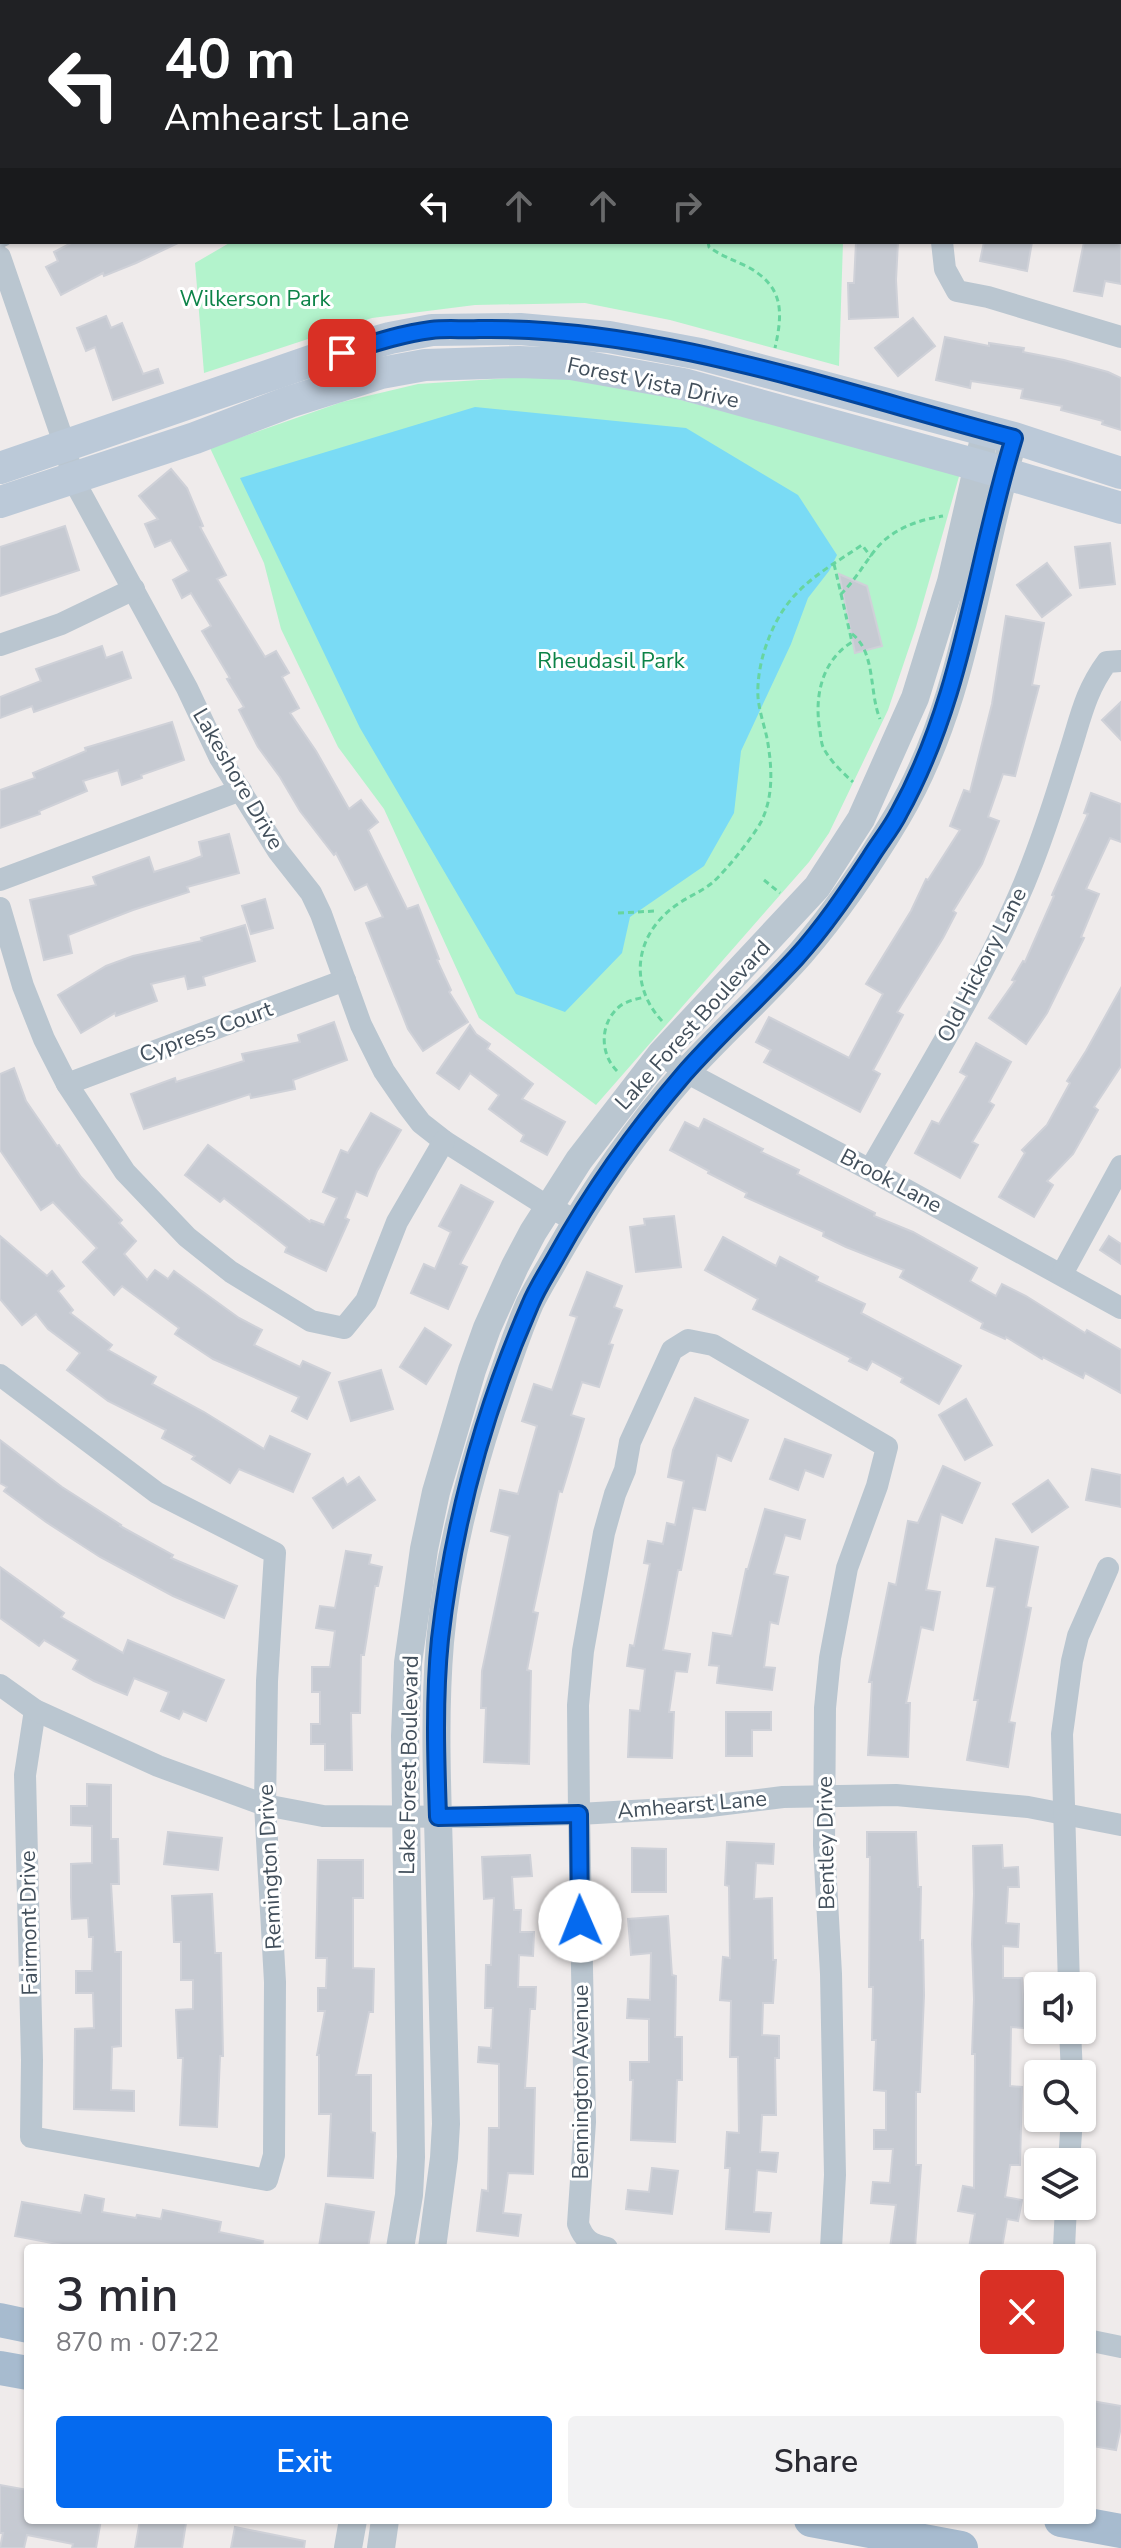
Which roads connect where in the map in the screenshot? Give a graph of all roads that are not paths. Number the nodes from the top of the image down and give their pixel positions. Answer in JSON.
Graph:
{"nodes":[{"id":1,"x":942,"y":244,"type":"edge"},
{"id":2,"x":0,"y":257,"type":"edge"},
{"id":3,"x":1121,"y":337,"type":"edge"},
{"id":4,"x":1000,"y":434,"type":"junction"},
{"id":5,"x":65,"y":446,"type":"junction"},
{"id":6,"x":0,"y":468,"type":"edge"},
{"id":7,"x":990,"y":470,"type":"junction"},
{"id":8,"x":1121,"y":473,"type":"edge"},
{"id":9,"x":73,"y":479,"type":"junction"},
{"id":10,"x":0,"y":502,"type":"edge"},
{"id":11,"x":1121,"y":508,"type":"edge"},
{"id":12,"x":134,"y":589,"type":"junction"},
{"id":13,"x":0,"y":645,"type":"edge"},
{"id":14,"x":1114,"y":662,"type":"edge"},
{"id":15,"x":241,"y":790,"type":"junction"},
{"id":16,"x":0,"y":880,"type":"edge"},
{"id":17,"x":0,"y":908,"type":"edge"},
{"id":18,"x":345,"y":980,"type":"junction"},
{"id":19,"x":661,"y":1054,"type":"junction"},
{"id":20,"x":686,"y":1072,"type":"junction"},
{"id":21,"x":67,"y":1084,"type":"junction"},
{"id":22,"x":444,"y":1141,"type":"junction"},
{"id":23,"x":1121,"y":1166,"type":"edge"},
{"id":24,"x":870,"y":1170,"type":"junction"},
{"id":25,"x":550,"y":1207,"type":"junction"},
{"id":26,"x":576,"y":1221,"type":"junction"},
{"id":27,"x":1062,"y":1274,"type":"junction"},
{"id":28,"x":1121,"y":1308,"type":"edge"},
{"id":29,"x":0,"y":1375,"type":"edge"},
{"id":30,"x":887,"y":1447,"type":"joint"},
{"id":31,"x":1108,"y":1568,"type":"dead end"},
{"id":32,"x":0,"y":1685,"type":"edge"},
{"id":33,"x":35,"y":1710,"type":"junction"},
{"id":34,"x":824,"y":1796,"type":"junction"},
{"id":35,"x":265,"y":1805,"type":"junction"},
{"id":36,"x":1064,"y":1812,"type":"junction"},
{"id":37,"x":579,"y":1814,"type":"junction"},
{"id":38,"x":407,"y":1817,"type":"junction"},
{"id":39,"x":438,"y":1817,"type":"junction"},
{"id":40,"x":1121,"y":1825,"type":"edge"},
{"id":41,"x":1069,"y":1972,"type":"edge"},
{"id":42,"x":267,"y":2180,"type":"joint"},
{"id":43,"x":1065,"y":2220,"type":"edge"},
{"id":44,"x":401,"y":2244,"type":"edge"},
{"id":45,"x":433,"y":2244,"type":"edge"},
{"id":46,"x":592,"y":2244,"type":"edge"},
{"id":47,"x":831,"y":2244,"type":"edge"},
{"id":48,"x":1064,"y":2244,"type":"edge"},
{"id":49,"x":0,"y":2320,"type":"edge"},
{"id":50,"x":24,"y":2325,"type":"edge"},
{"id":51,"x":1096,"y":2342,"type":"edge"},
{"id":52,"x":1121,"y":2347,"type":"edge"},
{"id":53,"x":0,"y":2368,"type":"edge"},
{"id":54,"x":24,"y":2372,"type":"edge"},
{"id":55,"x":352,"y":2524,"type":"edge"},
{"id":56,"x":384,"y":2524,"type":"edge"},
{"id":57,"x":832,"y":2524,"type":"edge"},
{"id":58,"x":1083,"y":2524,"type":"edge"},
{"id":59,"x":1121,"y":2531,"type":"edge"},
{"id":60,"x":348,"y":2548,"type":"edge"},
{"id":61,"x":381,"y":2548,"type":"edge"},
{"id":62,"x":961,"y":2548,"type":"edge"}],
"edges":[{"from":1,"to":3,"type":"street"},
{"from":2,"to":5,"type":"street","name":"Lakeshore Drive"},
{"from":4,"to":5,"type":"main road","name":"Forest Vista Drive"},
{"from":4,"to":7,"type":"street","name":"Lake Forest Boulevard"},
{"from":4,"to":8,"type":"main road","name":"Forest Vista Drive"},
{"from":5,"to":6,"type":"main road","name":"Forest Vista Drive"},
{"from":5,"to":9,"type":"street","name":"Lakeshore Drive"},
{"from":7,"to":9,"type":"main road","name":"Forest Vista Drive"},
{"from":7,"to":11,"type":"main road","name":"Forest Vista Drive"},
{"from":7,"to":19,"type":"street","name":"Lake Forest Boulevard"},
{"from":7,"to":20,"type":"street","name":"Lake Forest Boulevard"},
{"from":9,"to":10,"type":"main road","name":"Forest Vista Drive"},
{"from":9,"to":12,"type":"street","name":"Lakeshore Drive"},
{"from":12,"to":13,"type":"street"},
{"from":12,"to":15,"type":"street","name":"Lakeshore Drive"},
{"from":14,"to":24,"type":"street","name":"Old Hickory Lane"},
{"from":15,"to":16,"type":"street"},
{"from":15,"to":18,"type":"street","name":"Lakeshore Drive"},
{"from":17,"to":21,"type":"street"},
{"from":18,"to":21,"type":"street","name":"Cypress Court"},
{"from":18,"to":22,"type":"street","name":"Lakeshore Drive"},
{"from":19,"to":20,"type":"street","name":"Brook Lane"},
{"from":19,"to":25,"type":"street","name":"Lake Forest Boulevard"},
{"from":20,"to":24,"type":"street","name":"Brook Lane"},
{"from":20,"to":26,"type":"street","name":"Lake Forest Boulevard"},
{"from":21,"to":22,"type":"street"},
{"from":22,"to":25,"type":"street","name":"Lakeshore Drive"},
{"from":23,"to":27,"type":"street"},
{"from":24,"to":27,"type":"street","name":"Brook Lane"},
{"from":25,"to":26,"type":"street","name":"Lakeshore Drive"},
{"from":25,"to":38,"type":"street","name":"Lake Forest Boulevard"},
{"from":26,"to":39,"type":"street","name":"Lake Forest Boulevard"},
{"from":27,"to":28,"type":"street","name":"Brook Lane"},
{"from":29,"to":35,"type":"street","name":"Remington Drive"},
{"from":30,"to":34,"type":"street","name":"Bentley Drive"},
{"from":30,"to":37,"type":"street","name":"Bennington Avenue"},
{"from":31,"to":36,"type":"street"},
{"from":32,"to":33,"type":"street","name":"Amhearst Lane"},
{"from":33,"to":35,"type":"street","name":"Amhearst Lane"},
{"from":33,"to":42,"type":"street","name":"Fairmont Drive"},
{"from":34,"to":36,"type":"street","name":"Amhearst Lane"},
{"from":34,"to":37,"type":"street","name":"Amhearst Lane"},
{"from":34,"to":47,"type":"street","name":"Bentley Drive"},
{"from":35,"to":38,"type":"street","name":"Amhearst Lane"},
{"from":35,"to":42,"type":"street","name":"Remington Drive"},
{"from":36,"to":40,"type":"street","name":"Amhearst Lane"},
{"from":36,"to":41,"type":"street"},
{"from":37,"to":39,"type":"street","name":"Amhearst Lane"},
{"from":37,"to":46,"type":"street","name":"Bennington Avenue"},
{"from":38,"to":39,"type":"street","name":"Amhearst Lane"},
{"from":38,"to":44,"type":"street","name":"Lake Forest Boulevard"},
{"from":39,"to":45,"type":"street","name":"Lake Forest Boulevard"},
{"from":43,"to":48,"type":"street"},
{"from":49,"to":50,"type":"main road"},
{"from":51,"to":52,"type":"street"},
{"from":53,"to":54,"type":"main road"},
{"from":55,"to":60,"type":"street"},
{"from":56,"to":61,"type":"street"},
{"from":57,"to":62,"type":"main road"},
{"from":58,"to":59,"type":"main road"}]}
